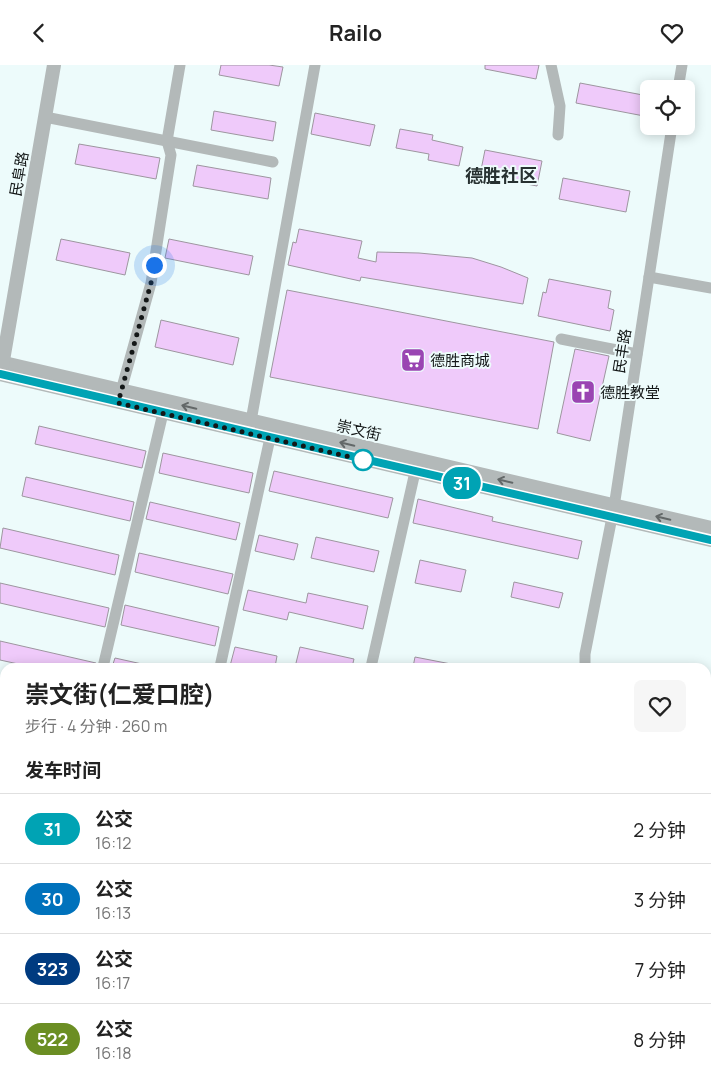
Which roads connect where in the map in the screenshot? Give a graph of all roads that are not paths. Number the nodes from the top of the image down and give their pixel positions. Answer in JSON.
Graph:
{"nodes":[{"id":1,"x":54,"y":65,"type":"edge"},
{"id":2,"x":180,"y":65,"type":"edge"},
{"id":3,"x":315,"y":65,"type":"edge"},
{"id":4,"x":551,"y":65,"type":"edge"},
{"id":5,"x":682,"y":65,"type":"edge"},
{"id":6,"x":680,"y":80,"type":"edge"},
{"id":7,"x":45,"y":117,"type":"junction"},
{"id":8,"x":558,"y":135,"type":"dead end"},
{"id":9,"x":671,"y":135,"type":"edge"},
{"id":10,"x":167,"y":141,"type":"junction"},
{"id":11,"x":273,"y":162,"type":"dead end"},
{"id":12,"x":649,"y":277,"type":"junction"},
{"id":13,"x":711,"y":288,"type":"edge"},
{"id":14,"x":561,"y":339,"type":"dead end"},
{"id":15,"x":637,"y":354,"type":"junction"},
{"id":16,"x":1,"y":370,"type":"edge"},
{"id":17,"x":119,"y":397,"type":"junction"},
{"id":18,"x":163,"y":413,"type":"junction"},
{"id":19,"x":251,"y":421,"type":"junction"},
{"id":20,"x":270,"y":438,"type":"junction"},
{"id":21,"x":415,"y":472,"type":"junction"},
{"id":22,"x":613,"y":512,"type":"junction"},
{"id":23,"x":711,"y":528,"type":"edge"},
{"id":24,"x":711,"y":540,"type":"edge"},
{"id":25,"x":104,"y":663,"type":"edge"},
{"id":26,"x":221,"y":663,"type":"edge"},
{"id":27,"x":372,"y":663,"type":"edge"},
{"id":28,"x":585,"y":663,"type":"edge"}],
"edges":[{"from":1,"to":7,"type":"street","name":"民阜路"},
{"from":2,"to":10,"type":"street"},
{"from":3,"to":19,"type":"street"},
{"from":4,"to":8,"type":"street"},
{"from":5,"to":6,"type":"street"},
{"from":7,"to":10,"type":"street"},
{"from":7,"to":16,"type":"street","name":"民阜路"},
{"from":9,"to":12,"type":"street","name":"民丰路"},
{"from":10,"to":11,"type":"street"},
{"from":10,"to":17,"type":"street"},
{"from":12,"to":13,"type":"street"},
{"from":12,"to":15,"type":"street","name":"民丰路"},
{"from":14,"to":15,"type":"street"},
{"from":15,"to":22,"type":"street","name":"民丰路"},
{"from":16,"to":17,"type":"street","name":"崇文街"},
{"from":17,"to":18,"type":"street","name":"崇文街"},
{"from":19,"to":17,"type":"street","name":"崇文街","one_way":true},
{"from":18,"to":20,"type":"street","name":"崇文街"},
{"from":18,"to":25,"type":"street"},
{"from":22,"to":19,"type":"street","name":"崇文街","one_way":true},
{"from":20,"to":21,"type":"street","name":"崇文街"},
{"from":20,"to":26,"type":"street"},
{"from":21,"to":22,"type":"street","name":"崇文街"},
{"from":21,"to":27,"type":"street"},
{"from":23,"to":22,"type":"street","name":"崇文街","one_way":true},
{"from":22,"to":24,"type":"street","name":"崇文街"},
{"from":22,"to":28,"type":"street","name":"民丰路"}]}
